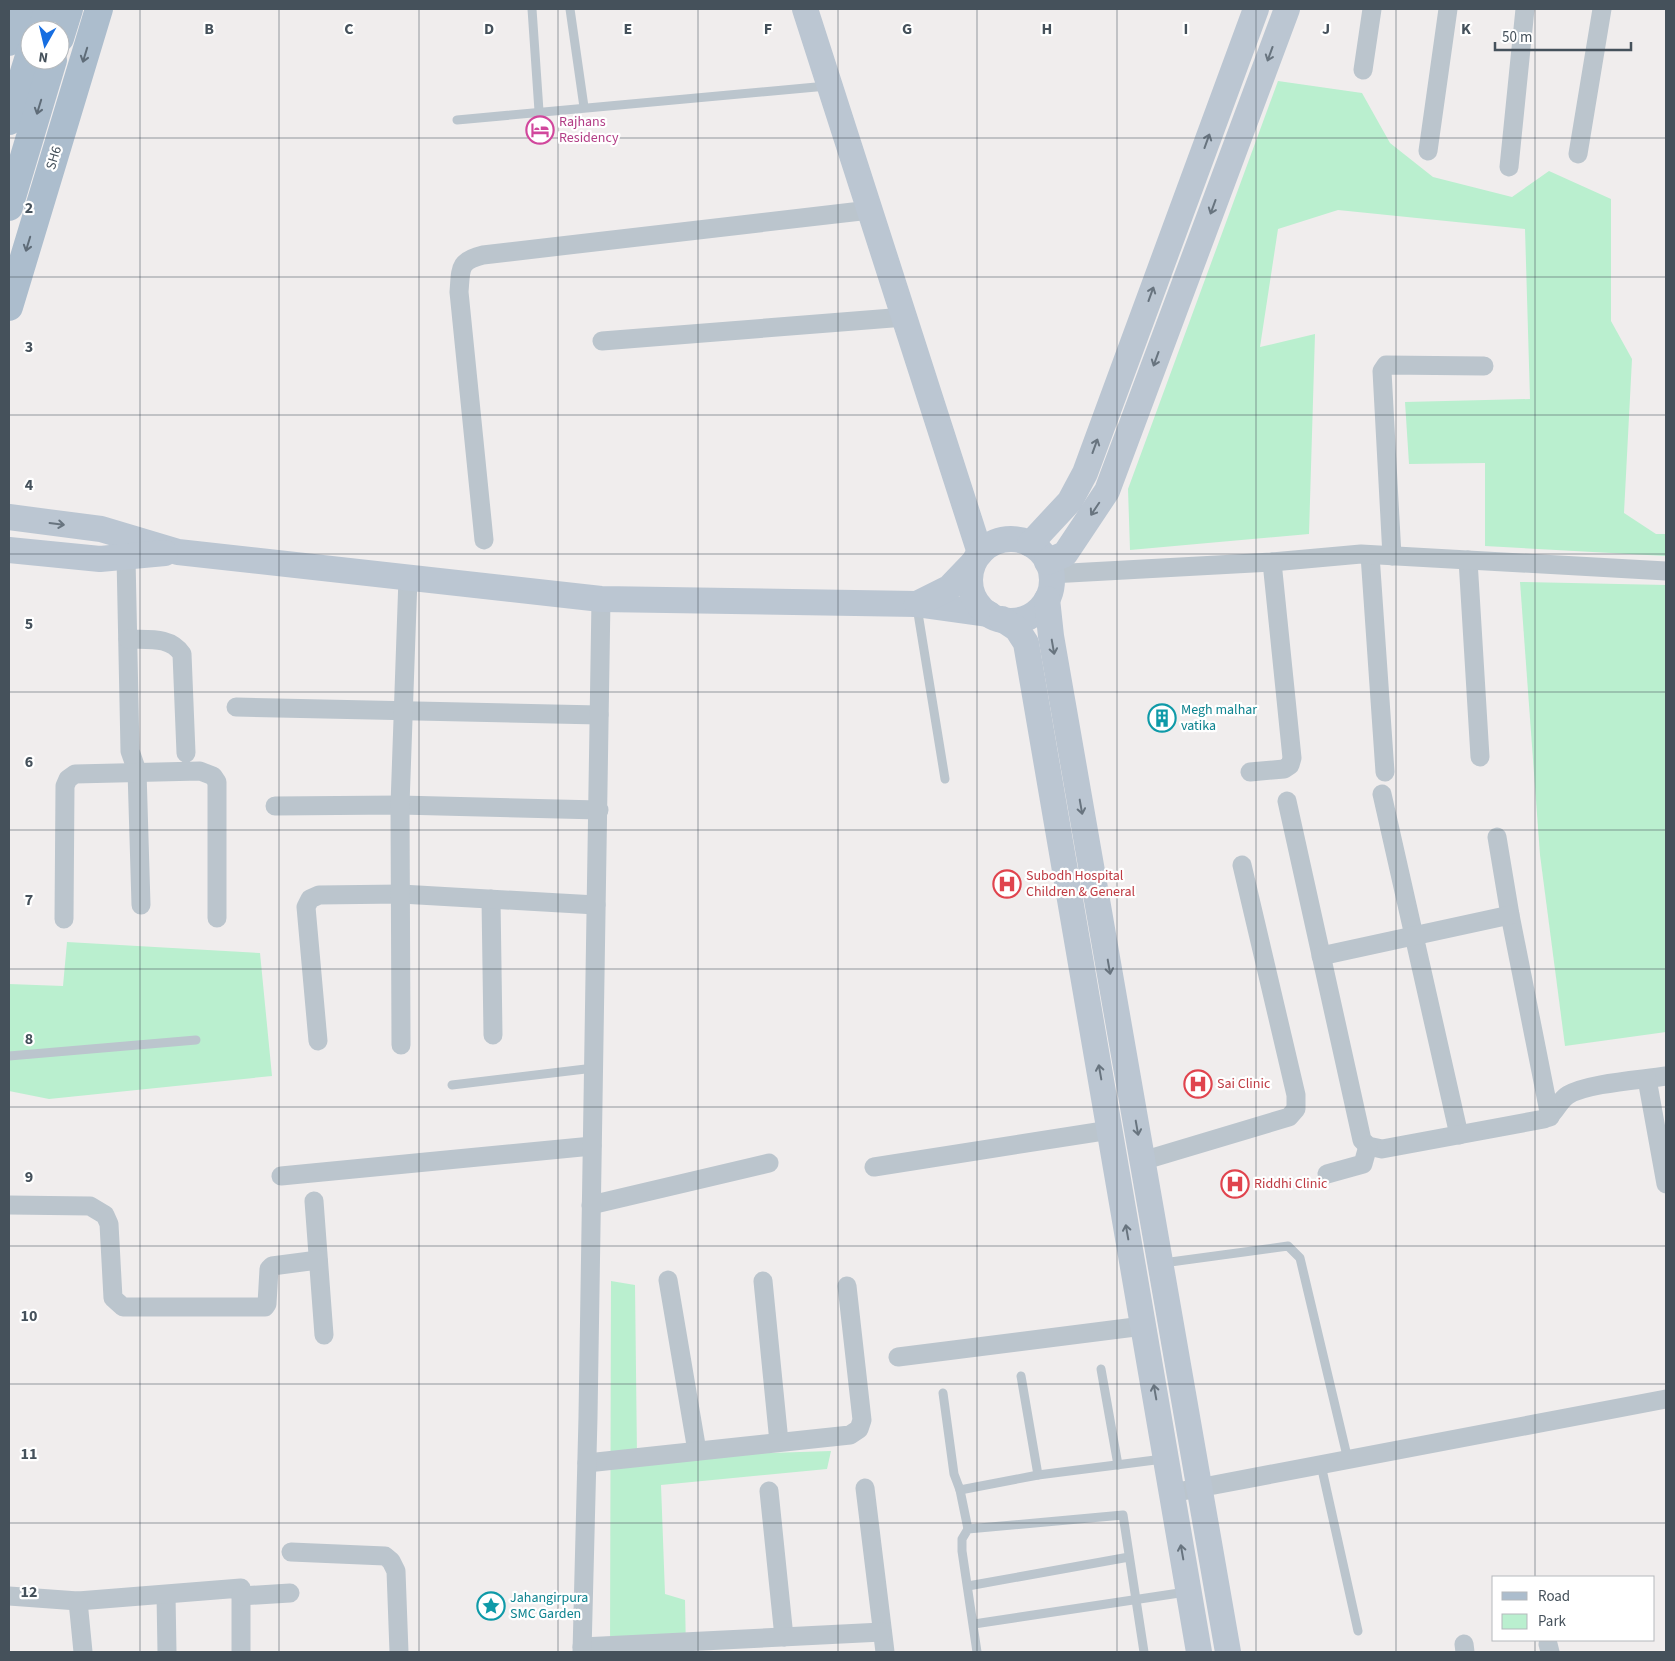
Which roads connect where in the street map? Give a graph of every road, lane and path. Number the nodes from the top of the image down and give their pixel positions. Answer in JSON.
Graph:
{"nodes":[{"id":1,"x":19,"y":9,"type":"edge"},
{"id":2,"x":99,"y":9,"type":"edge"},
{"id":3,"x":532,"y":9,"type":"edge"},
{"id":4,"x":570,"y":9,"type":"edge"},
{"id":5,"x":805,"y":9,"type":"edge"},
{"id":6,"x":1256,"y":9,"type":"edge"},
{"id":7,"x":1286,"y":9,"type":"edge"},
{"id":8,"x":1372,"y":9,"type":"edge"},
{"id":9,"x":1448,"y":9,"type":"edge"},
{"id":10,"x":1525,"y":9,"type":"edge"},
{"id":11,"x":1602,"y":9,"type":"edge"},
{"id":12,"x":9,"y":42,"type":"edge"},
{"id":13,"x":25,"y":70,"type":"edge"},
{"id":14,"x":51,"y":70,"type":"edge"},
{"id":15,"x":1363,"y":70,"type":"dead end"},
{"id":16,"x":830,"y":86,"type":"junction"},
{"id":17,"x":584,"y":107,"type":"junction"},
{"id":18,"x":539,"y":111,"type":"junction"},
{"id":19,"x":457,"y":120,"type":"dead end"},
{"id":20,"x":9,"y":121,"type":"edge"},
{"id":21,"x":1428,"y":151,"type":"dead end"},
{"id":22,"x":1578,"y":154,"type":"dead end"},
{"id":23,"x":1509,"y":167,"type":"dead end"},
{"id":24,"x":9,"y":207,"type":"edge"},
{"id":25,"x":870,"y":210,"type":"junction"},
{"id":26,"x":9,"y":307,"type":"edge"},
{"id":27,"x":905,"y":317,"type":"junction"},
{"id":28,"x":602,"y":341,"type":"dead end"},
{"id":29,"x":1484,"y":366,"type":"dead end"},
{"id":30,"x":964,"y":499,"type":"junction"},
{"id":31,"x":9,"y":517,"type":"edge"},
{"id":32,"x":484,"y":540,"type":"dead end"},
{"id":33,"x":9,"y":550,"type":"edge"},
{"id":34,"x":178,"y":552,"type":"junction"},
{"id":35,"x":1370,"y":555,"type":"junction"},
{"id":36,"x":1392,"y":556,"type":"junction"},
{"id":37,"x":126,"y":557,"type":"junction"},
{"id":38,"x":976,"y":558,"type":"junction"},
{"id":39,"x":1468,"y":560,"type":"junction"},
{"id":40,"x":1272,"y":562,"type":"junction"},
{"id":41,"x":1038,"y":564,"type":"junction"},
{"id":42,"x":1666,"y":570,"type":"edge"},
{"id":43,"x":408,"y":578,"type":"junction"},
{"id":44,"x":601,"y":599,"type":"junction"},
{"id":45,"x":917,"y":604,"type":"junction"},
{"id":46,"x":995,"y":617,"type":"junction"},
{"id":47,"x":128,"y":639,"type":"junction"},
{"id":48,"x":236,"y":707,"type":"dead end"},
{"id":49,"x":402,"y":711,"type":"junction"},
{"id":50,"x":599,"y":715,"type":"junction"},
{"id":51,"x":186,"y":752,"type":"dead end"},
{"id":52,"x":1480,"y":757,"type":"dead end"},
{"id":53,"x":137,"y":771,"type":"junction"},
{"id":54,"x":1250,"y":772,"type":"dead end"},
{"id":55,"x":1385,"y":772,"type":"dead end"},
{"id":56,"x":945,"y":779,"type":"dead end"},
{"id":57,"x":1382,"y":794,"type":"dead end"},
{"id":58,"x":1287,"y":801,"type":"dead end"},
{"id":59,"x":275,"y":806,"type":"dead end"},
{"id":60,"x":400,"y":806,"type":"junction"},
{"id":61,"x":599,"y":810,"type":"junction"},
{"id":62,"x":1497,"y":836,"type":"dead end"},
{"id":63,"x":1242,"y":865,"type":"dead end"},
{"id":64,"x":400,"y":894,"type":"junction"},
{"id":65,"x":491,"y":899,"type":"junction"},
{"id":66,"x":141,"y":905,"type":"dead end"},
{"id":67,"x":596,"y":906,"type":"junction"},
{"id":68,"x":1510,"y":915,"type":"junction"},
{"id":69,"x":217,"y":918,"type":"dead end"},
{"id":70,"x":64,"y":919,"type":"dead end"},
{"id":71,"x":1414,"y":935,"type":"junction"},
{"id":72,"x":1321,"y":956,"type":"junction"},
{"id":73,"x":493,"y":1035,"type":"dead end"},
{"id":74,"x":196,"y":1040,"type":"dead end"},
{"id":75,"x":318,"y":1041,"type":"dead end"},
{"id":76,"x":401,"y":1045,"type":"dead end"},
{"id":77,"x":9,"y":1056,"type":"edge"},
{"id":78,"x":594,"y":1068,"type":"junction"},
{"id":79,"x":1666,"y":1076,"type":"edge"},
{"id":80,"x":1647,"y":1079,"type":"junction"},
{"id":81,"x":452,"y":1085,"type":"dead end"},
{"id":82,"x":1550,"y":1116,"type":"junction"},
{"id":83,"x":1110,"y":1130,"type":"junction"},
{"id":84,"x":1458,"y":1135,"type":"junction"},
{"id":85,"x":592,"y":1146,"type":"junction"},
{"id":86,"x":1368,"y":1146,"type":"junction"},
{"id":87,"x":1142,"y":1161,"type":"junction"},
{"id":88,"x":768,"y":1163,"type":"dead end"},
{"id":89,"x":874,"y":1167,"type":"dead end"},
{"id":90,"x":1326,"y":1174,"type":"dead end"},
{"id":91,"x":281,"y":1176,"type":"dead end"},
{"id":92,"x":1666,"y":1184,"type":"edge"},
{"id":93,"x":314,"y":1201,"type":"dead end"},
{"id":94,"x":9,"y":1204,"type":"edge"},
{"id":95,"x":591,"y":1205,"type":"junction"},
{"id":96,"x":318,"y":1260,"type":"junction"},
{"id":97,"x":1160,"y":1263,"type":"junction"},
{"id":98,"x":668,"y":1280,"type":"dead end"},
{"id":99,"x":763,"y":1281,"type":"dead end"},
{"id":100,"x":847,"y":1286,"type":"dead end"},
{"id":101,"x":1143,"y":1326,"type":"junction"},
{"id":102,"x":324,"y":1335,"type":"dead end"},
{"id":103,"x":898,"y":1357,"type":"dead end"},
{"id":104,"x":1101,"y":1369,"type":"dead end"},
{"id":105,"x":1021,"y":1376,"type":"dead end"},
{"id":106,"x":943,"y":1393,"type":"dead end"},
{"id":107,"x":1666,"y":1399,"type":"edge"},
{"id":108,"x":779,"y":1442,"type":"junction"},
{"id":109,"x":696,"y":1451,"type":"junction"},
{"id":110,"x":1166,"y":1459,"type":"junction"},
{"id":111,"x":1348,"y":1460,"type":"junction"},
{"id":112,"x":587,"y":1463,"type":"junction"},
{"id":113,"x":1118,"y":1465,"type":"junction"},
{"id":114,"x":1321,"y":1465,"type":"junction"},
{"id":115,"x":1038,"y":1475,"type":"junction"},
{"id":116,"x":865,"y":1488,"type":"dead end"},
{"id":117,"x":1199,"y":1488,"type":"junction"},
{"id":118,"x":960,"y":1490,"type":"junction"},
{"id":119,"x":769,"y":1491,"type":"dead end"},
{"id":120,"x":1172,"y":1493,"type":"junction"},
{"id":121,"x":968,"y":1529,"type":"junction"},
{"id":122,"x":291,"y":1552,"type":"dead end"},
{"id":123,"x":1129,"y":1557,"type":"junction"},
{"id":124,"x":968,"y":1586,"type":"junction"},
{"id":125,"x":1189,"y":1592,"type":"junction"},
{"id":126,"x":290,"y":1593,"type":"dead end"},
{"id":127,"x":166,"y":1595,"type":"junction"},
{"id":128,"x":9,"y":1596,"type":"edge"},
{"id":129,"x":241,"y":1596,"type":"junction"},
{"id":130,"x":1136,"y":1600,"type":"junction"},
{"id":131,"x":78,"y":1601,"type":"junction"},
{"id":132,"x":974,"y":1624,"type":"junction"},
{"id":133,"x":1358,"y":1631,"type":"dead end"},
{"id":134,"x":882,"y":1632,"type":"junction"},
{"id":135,"x":784,"y":1637,"type":"junction"},
{"id":136,"x":582,"y":1650,"type":"edge"},
{"id":137,"x":84,"y":1652,"type":"edge"},
{"id":138,"x":168,"y":1652,"type":"edge"},
{"id":139,"x":241,"y":1652,"type":"edge"},
{"id":140,"x":399,"y":1652,"type":"edge"},
{"id":141,"x":885,"y":1652,"type":"edge"},
{"id":142,"x":977,"y":1652,"type":"edge"},
{"id":143,"x":1144,"y":1652,"type":"edge"},
{"id":144,"x":1199,"y":1652,"type":"edge"},
{"id":145,"x":1228,"y":1652,"type":"edge"}],
"edges":[{"from":1,"to":12,"type":"main road"},
{"from":2,"to":26,"type":"main road","name":"SH6","one_way":true},
{"from":3,"to":18,"type":"lane"},
{"from":4,"to":17,"type":"lane"},
{"from":5,"to":16,"type":"street"},
{"from":41,"to":6,"type":"street","one_way":true},
{"from":7,"to":41,"type":"street","one_way":true},
{"from":8,"to":15,"type":"street"},
{"from":9,"to":21,"type":"street"},
{"from":10,"to":23,"type":"street"},
{"from":11,"to":22,"type":"street"},
{"from":13,"to":20,"type":"main road"},
{"from":14,"to":24,"type":"main road","one_way":true},
{"from":16,"to":17,"type":"lane"},
{"from":16,"to":25,"type":"street"},
{"from":17,"to":18,"type":"lane"},
{"from":18,"to":19,"type":"lane"},
{"from":25,"to":27,"type":"street"},
{"from":25,"to":32,"type":"street"},
{"from":27,"to":28,"type":"street"},
{"from":27,"to":30,"type":"street"},
{"from":29,"to":36,"type":"street"},
{"from":30,"to":38,"type":"street"},
{"from":30,"to":41,"type":"street"},
{"from":31,"to":34,"type":"street","one_way":true},
{"from":33,"to":37,"type":"street"},
{"from":34,"to":37,"type":"street"},
{"from":34,"to":43,"type":"street"},
{"from":35,"to":36,"type":"street"},
{"from":35,"to":40,"type":"street"},
{"from":35,"to":55,"type":"street"},
{"from":36,"to":39,"type":"street"},
{"from":37,"to":47,"type":"street"},
{"from":38,"to":41,"type":"street"},
{"from":38,"to":45,"type":"street"},
{"from":38,"to":46,"type":"street"},
{"from":39,"to":42,"type":"street"},
{"from":39,"to":52,"type":"street"},
{"from":40,"to":41,"type":"street"},
{"from":40,"to":54,"type":"street"},
{"from":41,"to":46,"type":"street"},
{"from":41,"to":87,"type":"street","one_way":true},
{"from":43,"to":44,"type":"street"},
{"from":43,"to":49,"type":"street"},
{"from":44,"to":45,"type":"street"},
{"from":44,"to":50,"type":"street"},
{"from":45,"to":46,"type":"street"},
{"from":45,"to":56,"type":"lane"},
{"from":83,"to":46,"type":"street","one_way":true},
{"from":47,"to":51,"type":"street"},
{"from":47,"to":53,"type":"street"},
{"from":48,"to":49,"type":"street"},
{"from":49,"to":50,"type":"street"},
{"from":49,"to":60,"type":"street"},
{"from":50,"to":61,"type":"street"},
{"from":53,"to":66,"type":"street"},
{"from":53,"to":69,"type":"street"},
{"from":53,"to":70,"type":"street"},
{"from":57,"to":71,"type":"street"},
{"from":58,"to":72,"type":"street"},
{"from":59,"to":60,"type":"street"},
{"from":60,"to":61,"type":"street"},
{"from":60,"to":64,"type":"street"},
{"from":61,"to":67,"type":"street"},
{"from":62,"to":68,"type":"street"},
{"from":63,"to":87,"type":"street"},
{"from":64,"to":65,"type":"street"},
{"from":64,"to":75,"type":"street"},
{"from":64,"to":76,"type":"street"},
{"from":65,"to":67,"type":"street"},
{"from":65,"to":73,"type":"street"},
{"from":67,"to":78,"type":"street"},
{"from":68,"to":71,"type":"street"},
{"from":68,"to":82,"type":"street"},
{"from":71,"to":72,"type":"street"},
{"from":71,"to":84,"type":"street"},
{"from":72,"to":86,"type":"street"},
{"from":74,"to":77,"type":"lane"},
{"from":78,"to":81,"type":"lane"},
{"from":78,"to":85,"type":"street"},
{"from":79,"to":80,"type":"street"},
{"from":80,"to":82,"type":"street"},
{"from":80,"to":92,"type":"street"},
{"from":82,"to":84,"type":"street"},
{"from":83,"to":89,"type":"street"},
{"from":101,"to":83,"type":"street","one_way":true},
{"from":84,"to":86,"type":"street"},
{"from":85,"to":91,"type":"street"},
{"from":85,"to":95,"type":"street"},
{"from":86,"to":90,"type":"street"},
{"from":87,"to":97,"type":"street"},
{"from":88,"to":95,"type":"street"},
{"from":93,"to":96,"type":"street"},
{"from":94,"to":96,"type":"street"},
{"from":95,"to":112,"type":"street"},
{"from":96,"to":102,"type":"street"},
{"from":97,"to":111,"type":"lane"},
{"from":97,"to":117,"type":"street"},
{"from":98,"to":109,"type":"street"},
{"from":99,"to":108,"type":"street"},
{"from":100,"to":108,"type":"street"},
{"from":101,"to":103,"type":"street"},
{"from":110,"to":101,"type":"street","one_way":true},
{"from":104,"to":113,"type":"lane"},
{"from":105,"to":115,"type":"lane"},
{"from":106,"to":118,"type":"lane"},
{"from":107,"to":111,"type":"street"},
{"from":108,"to":109,"type":"street"},
{"from":109,"to":112,"type":"street"},
{"from":110,"to":113,"type":"lane"},
{"from":110,"to":120,"type":"street"},
{"from":111,"to":114,"type":"street"},
{"from":112,"to":136,"type":"street"},
{"from":113,"to":115,"type":"lane"},
{"from":114,"to":117,"type":"street"},
{"from":114,"to":133,"type":"lane"},
{"from":115,"to":118,"type":"lane"},
{"from":116,"to":134,"type":"street"},
{"from":117,"to":120,"type":"street"},
{"from":117,"to":145,"type":"street"},
{"from":118,"to":121,"type":"lane"},
{"from":119,"to":135,"type":"street"},
{"from":125,"to":120,"type":"street","one_way":true},
{"from":121,"to":123,"type":"lane"},
{"from":121,"to":124,"type":"lane"},
{"from":122,"to":140,"type":"street"},
{"from":123,"to":124,"type":"lane"},
{"from":123,"to":130,"type":"lane"},
{"from":124,"to":132,"type":"lane"},
{"from":125,"to":130,"type":"lane"},
{"from":125,"to":144,"type":"street"},
{"from":126,"to":129,"type":"street"},
{"from":127,"to":129,"type":"street"},
{"from":127,"to":131,"type":"street"},
{"from":127,"to":138,"type":"street"},
{"from":128,"to":131,"type":"street"},
{"from":129,"to":139,"type":"street"},
{"from":130,"to":132,"type":"lane"},
{"from":130,"to":143,"type":"lane"},
{"from":131,"to":137,"type":"street"},
{"from":132,"to":142,"type":"lane"},
{"from":134,"to":135,"type":"street"},
{"from":134,"to":141,"type":"street"},
{"from":135,"to":136,"type":"street"}]}
